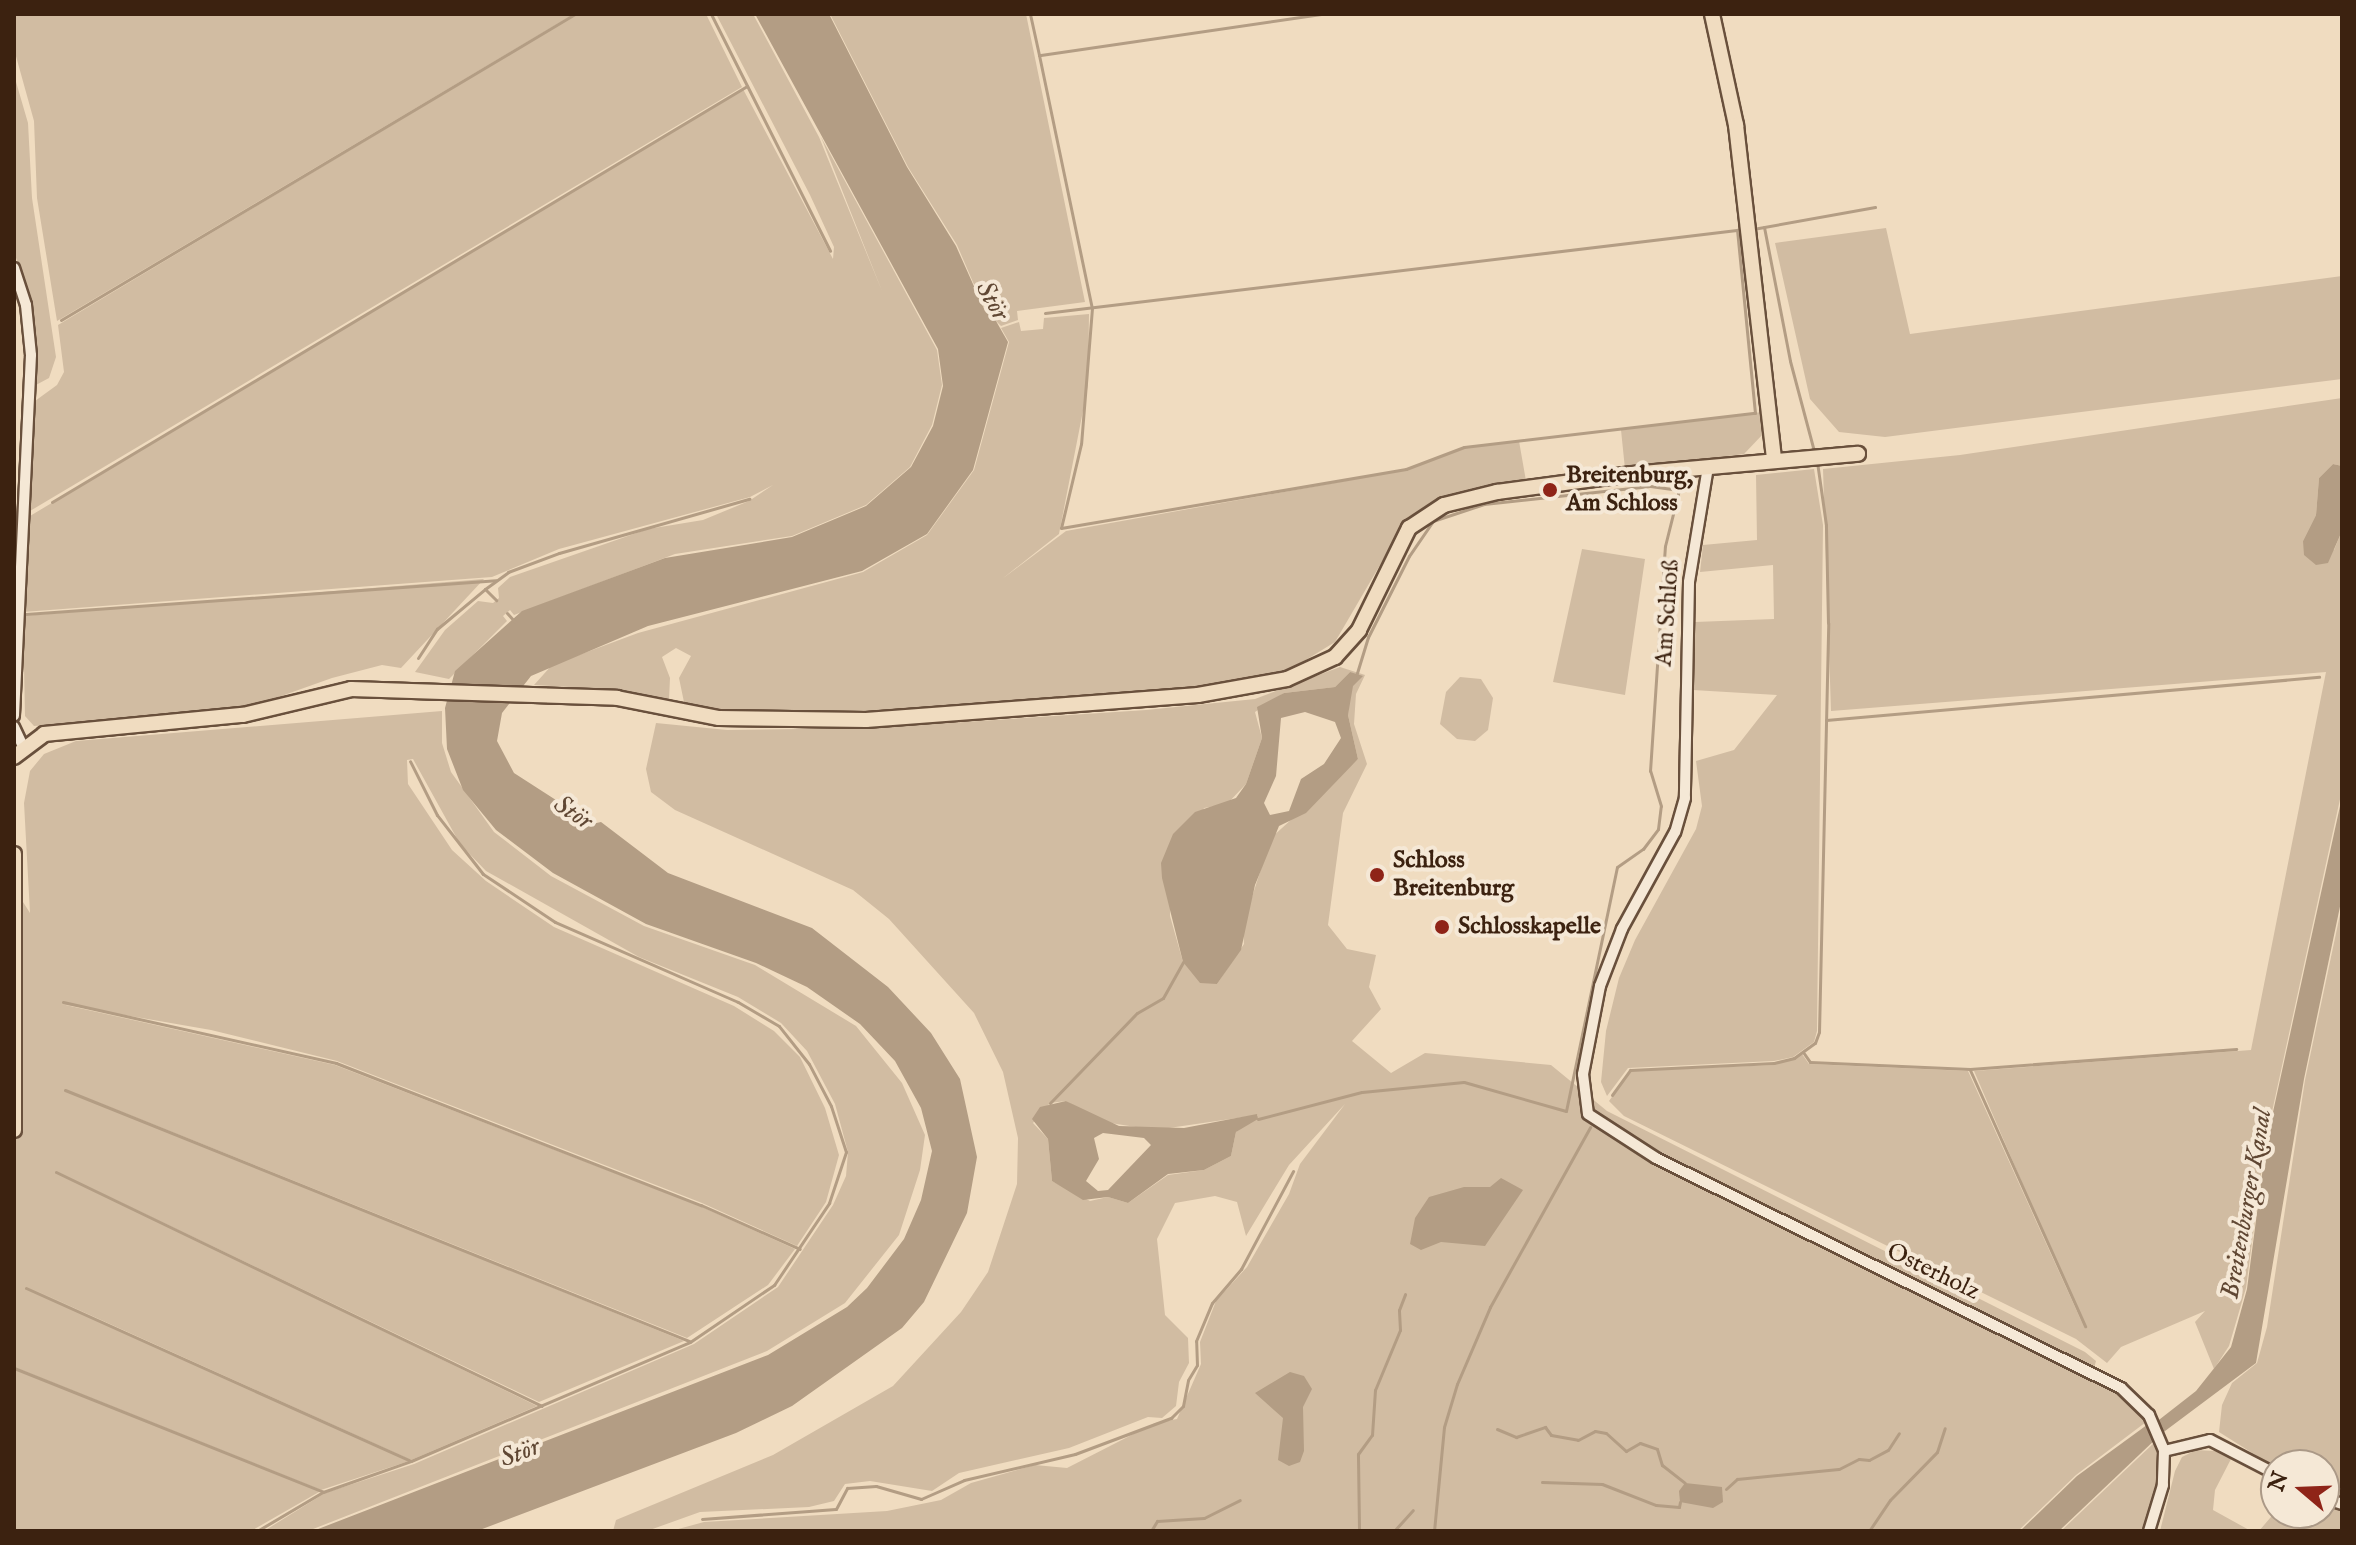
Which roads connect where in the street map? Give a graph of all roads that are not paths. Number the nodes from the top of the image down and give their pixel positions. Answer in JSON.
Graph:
{"nodes":[{"id":1,"x":1712,"y":14,"type":"edge"},
{"id":2,"x":14,"y":268,"type":"edge"},
{"id":3,"x":1858,"y":454,"type":"dead end"},
{"id":4,"x":1774,"y":460,"type":"junction"},
{"id":5,"x":1708,"y":467,"type":"junction"},
{"id":6,"x":14,"y":716,"type":"edge"},
{"id":7,"x":14,"y":727,"type":"edge"},
{"id":8,"x":18,"y":752,"type":"edge"},
{"id":9,"x":14,"y":854,"type":"edge"},
{"id":10,"x":15,"y":893,"type":"edge"},
{"id":11,"x":1588,"y":1114,"type":"joint"},
{"id":12,"x":14,"y":1130,"type":"edge"},
{"id":13,"x":2164,"y":1451,"type":"junction"},
{"id":14,"x":2260,"y":1466,"type":"edge"},
{"id":15,"x":2149,"y":1531,"type":"edge"}],
"edges":[{"from":1,"to":4,"type":"main road"},
{"from":2,"to":6,"type":"street"},
{"from":3,"to":4,"type":"main road"},
{"from":4,"to":5,"type":"main road"},
{"from":5,"to":8,"type":"main road"},
{"from":5,"to":11,"type":"street","name":"Am Schloß"},
{"from":7,"to":8,"type":"street"},
{"from":9,"to":10,"type":"main road"},
{"from":10,"to":12,"type":"main road"},
{"from":11,"to":13,"type":"street","name":"Osterholz"},
{"from":13,"to":14,"type":"street"},
{"from":13,"to":15,"type":"street","name":"Osterholz"}]}
